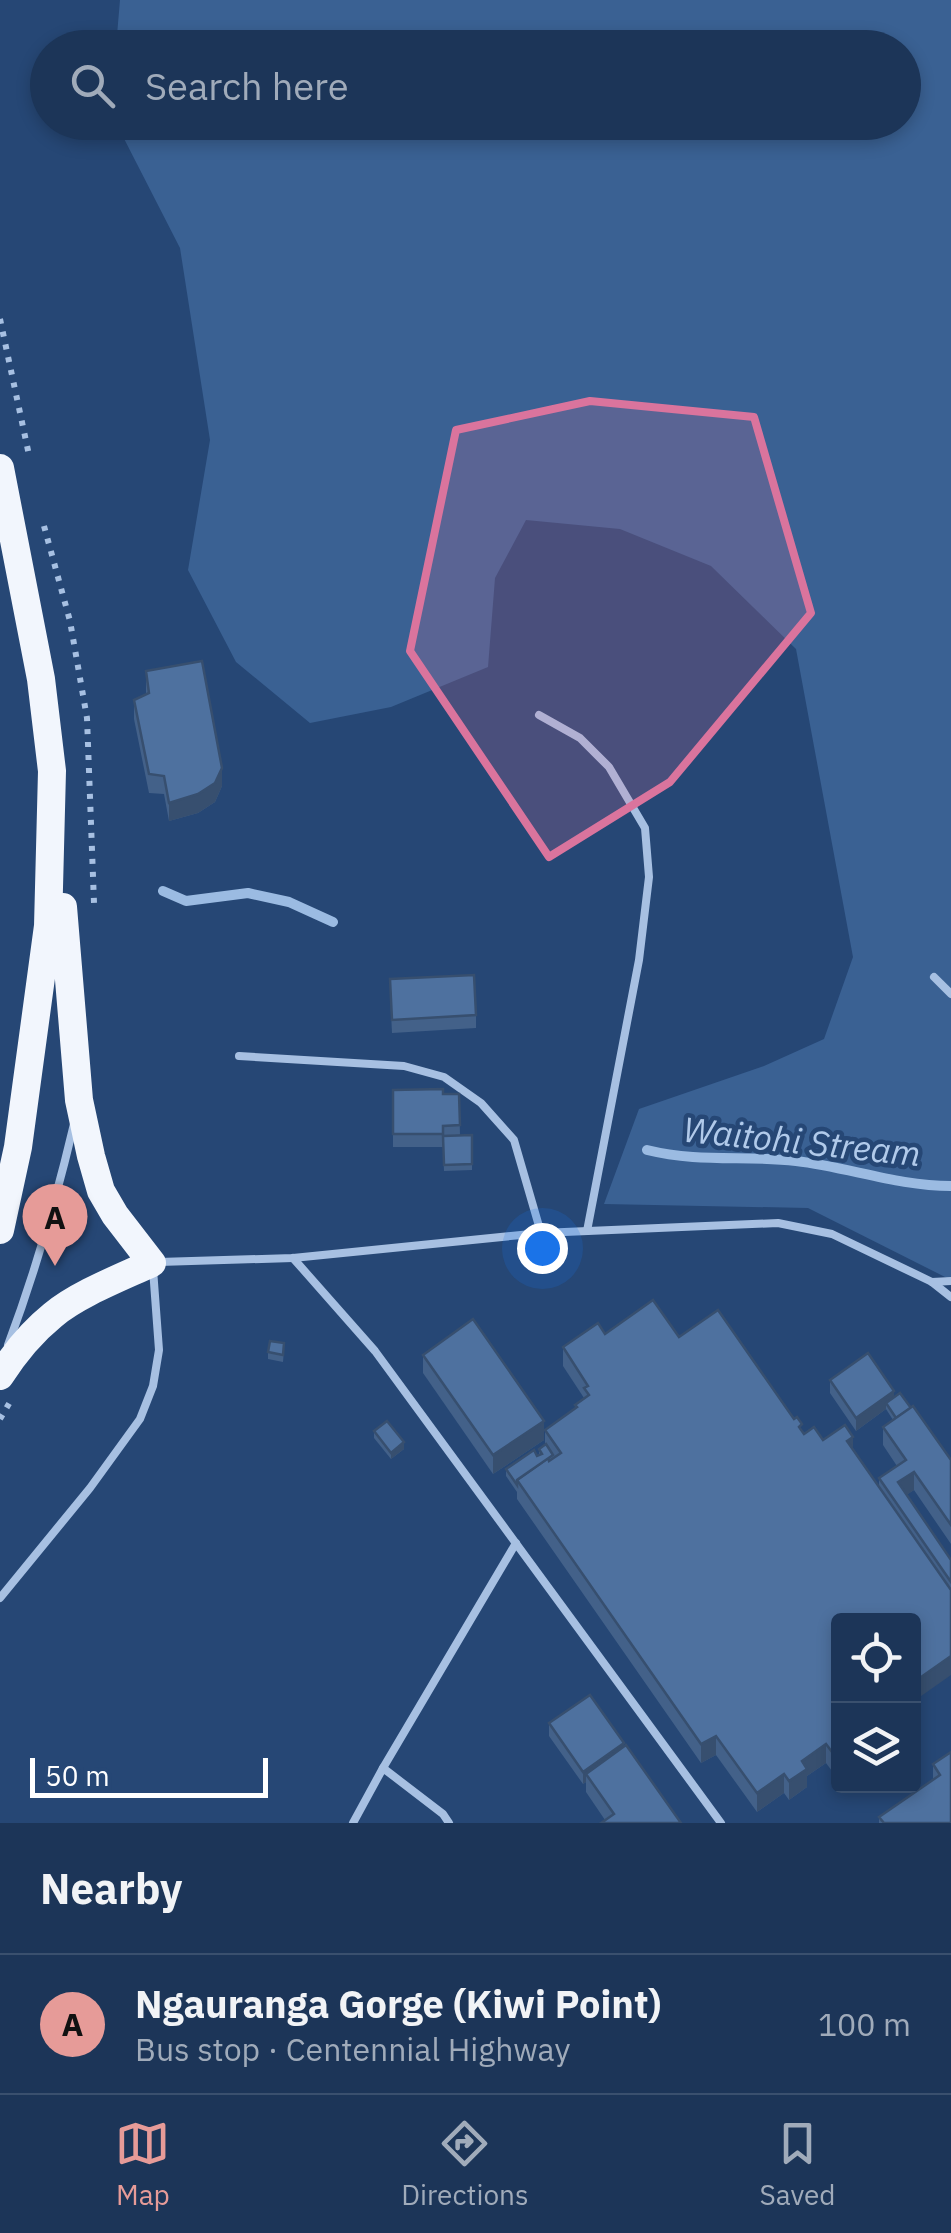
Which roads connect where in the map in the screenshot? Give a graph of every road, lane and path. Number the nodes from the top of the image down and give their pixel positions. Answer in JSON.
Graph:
{"nodes":[{"id":1,"x":0,"y":468,"type":"edge"},
{"id":2,"x":540,"y":715,"type":"dead end"},
{"id":3,"x":52,"y":771,"type":"junction"},
{"id":4,"x":934,"y":976,"type":"dead end"},
{"id":5,"x":951,"y":994,"type":"edge"},
{"id":6,"x":239,"y":1056,"type":"dead end"},
{"id":7,"x":79,"y":1100,"type":"junction"},
{"id":8,"x":0,"y":1230,"type":"edge"},
{"id":9,"x":588,"y":1231,"type":"junction"},
{"id":10,"x":541,"y":1233,"type":"junction"},
{"id":11,"x":293,"y":1258,"type":"junction"},
{"id":12,"x":152,"y":1262,"type":"junction"},
{"id":13,"x":951,"y":1281,"type":"edge"},
{"id":14,"x":932,"y":1282,"type":"junction"},
{"id":15,"x":951,"y":1298,"type":"edge"},
{"id":16,"x":0,"y":1372,"type":"edge"},
{"id":17,"x":516,"y":1542,"type":"junction"},
{"id":18,"x":0,"y":1598,"type":"edge"},
{"id":19,"x":384,"y":1768,"type":"junction"},
{"id":20,"x":353,"y":1823,"type":"edge"},
{"id":21,"x":449,"y":1823,"type":"edge"},
{"id":22,"x":721,"y":1823,"type":"edge"}],
"edges":[{"from":1,"to":3,"type":"highway"},
{"from":2,"to":9,"type":"lane"},
{"from":3,"to":7,"type":"highway"},
{"from":3,"to":8,"type":"highway"},
{"from":4,"to":5,"type":"lane"},
{"from":6,"to":10,"type":"lane"},
{"from":7,"to":12,"type":"highway"},
{"from":7,"to":16,"type":"lane"},
{"from":9,"to":10,"type":"lane"},
{"from":9,"to":14,"type":"lane"},
{"from":10,"to":11,"type":"lane"},
{"from":11,"to":12,"type":"lane"},
{"from":11,"to":17,"type":"lane"},
{"from":12,"to":16,"type":"highway"},
{"from":12,"to":18,"type":"lane"},
{"from":13,"to":14,"type":"lane"},
{"from":14,"to":15,"type":"lane"},
{"from":17,"to":19,"type":"lane"},
{"from":17,"to":22,"type":"lane"},
{"from":19,"to":20,"type":"lane"},
{"from":19,"to":21,"type":"lane"}]}
